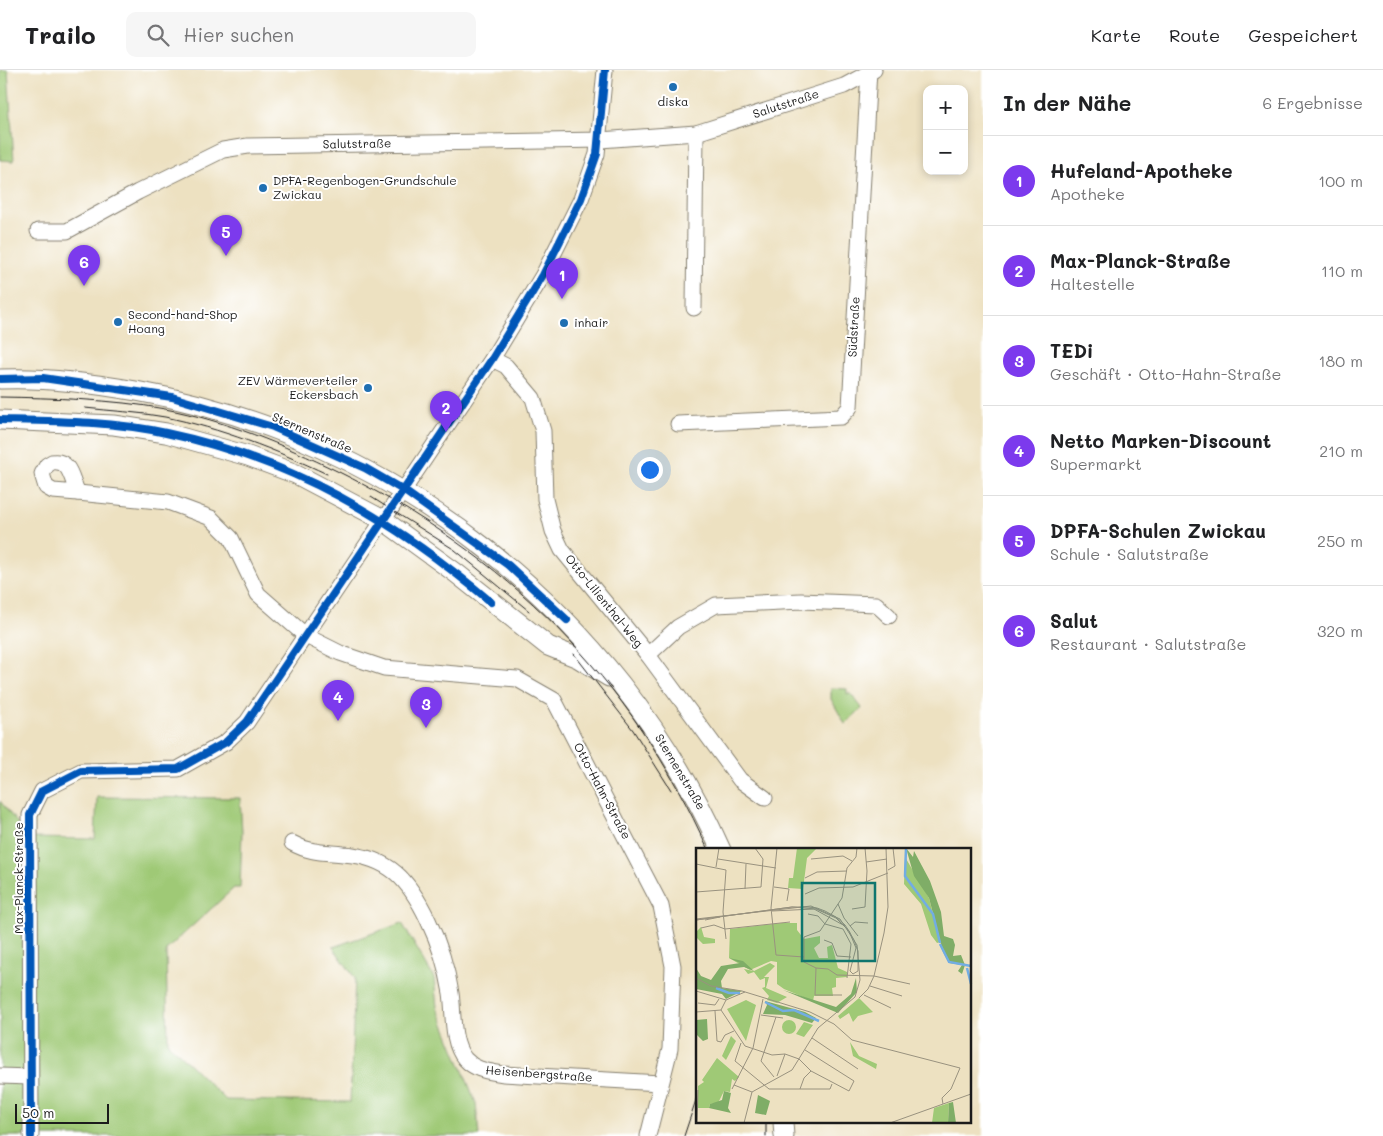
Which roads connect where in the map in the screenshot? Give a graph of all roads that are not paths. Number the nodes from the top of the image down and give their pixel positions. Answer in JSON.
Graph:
{"nodes":[{"id":1,"x":605,"y":70,"type":"edge"},
{"id":2,"x":871,"y":71,"type":"edge"},
{"id":3,"x":696,"y":133,"type":"junction"},
{"id":4,"x":600,"y":140,"type":"junction"},
{"id":5,"x":38,"y":231,"type":"dead end"},
{"id":6,"x":694,"y":308,"type":"dead end"},
{"id":7,"x":492,"y":359,"type":"junction"},
{"id":8,"x":0,"y":378,"type":"edge"},
{"id":9,"x":0,"y":420,"type":"edge"},
{"id":10,"x":678,"y":424,"type":"dead end"},
{"id":11,"x":403,"y":490,"type":"junction"},
{"id":12,"x":78,"y":493,"type":"dead end"},
{"id":13,"x":383,"y":520,"type":"junction"},
{"id":14,"x":889,"y":616,"type":"dead end"},
{"id":15,"x":306,"y":636,"type":"junction"},
{"id":16,"x":648,"y":655,"type":"junction"},
{"id":17,"x":633,"y":698,"type":"junction"},
{"id":18,"x":765,"y":798,"type":"dead end"},
{"id":19,"x":292,"y":842,"type":"dead end"},
{"id":20,"x":720,"y":848,"type":"edge"},
{"id":21,"x":0,"y":1076,"type":"edge"},
{"id":22,"x":30,"y":1077,"type":"junction"},
{"id":23,"x":660,"y":1083,"type":"junction"},
{"id":24,"x":32,"y":1136,"type":"edge"},
{"id":25,"x":648,"y":1136,"type":"edge"}],
"edges":[{"from":1,"to":4,"type":"street","name":"Max-Planck-Straße"},
{"from":2,"to":3,"type":"street","name":"Salutstraße"},
{"from":2,"to":10,"type":"street","name":"Südstraße"},
{"from":3,"to":4,"type":"street","name":"Salutstraße"},
{"from":3,"to":6,"type":"street"},
{"from":4,"to":5,"type":"street","name":"Salutstraße"},
{"from":4,"to":7,"type":"street","name":"Max-Planck-Straße"},
{"from":7,"to":11,"type":"street","name":"Max-Planck-Straße"},
{"from":7,"to":16,"type":"street","name":"Otto-Lilienthal-Weg"},
{"from":8,"to":11,"type":"street","name":"Sternenstraße"},
{"from":9,"to":13,"type":"street","name":"Sternenstraße"},
{"from":11,"to":13,"type":"street","name":"Max-Planck-Straße"},
{"from":11,"to":17,"type":"street","name":"Sternenstraße"},
{"from":12,"to":15,"type":"street","name":"Otto-Hahn-Straße"},
{"from":13,"to":15,"type":"street","name":"Max-Planck-Straße"},
{"from":13,"to":17,"type":"street","name":"Sternenstraße"},
{"from":14,"to":16,"type":"street","name":"Otto-Lilienthal-Weg"},
{"from":15,"to":22,"type":"street","name":"Max-Planck-Straße"},
{"from":15,"to":23,"type":"street","name":"Otto-Hahn-Straße"},
{"from":16,"to":18,"type":"street","name":"Otto-Lilienthal-Weg"},
{"from":17,"to":20,"type":"street","name":"Sternenstraße"},
{"from":19,"to":23,"type":"street","name":"Heisenbergstraße"},
{"from":21,"to":22,"type":"street"},
{"from":22,"to":24,"type":"street","name":"Max-Planck-Straße"},
{"from":23,"to":25,"type":"street","name":"Otto-Hahn-Straße"}]}
